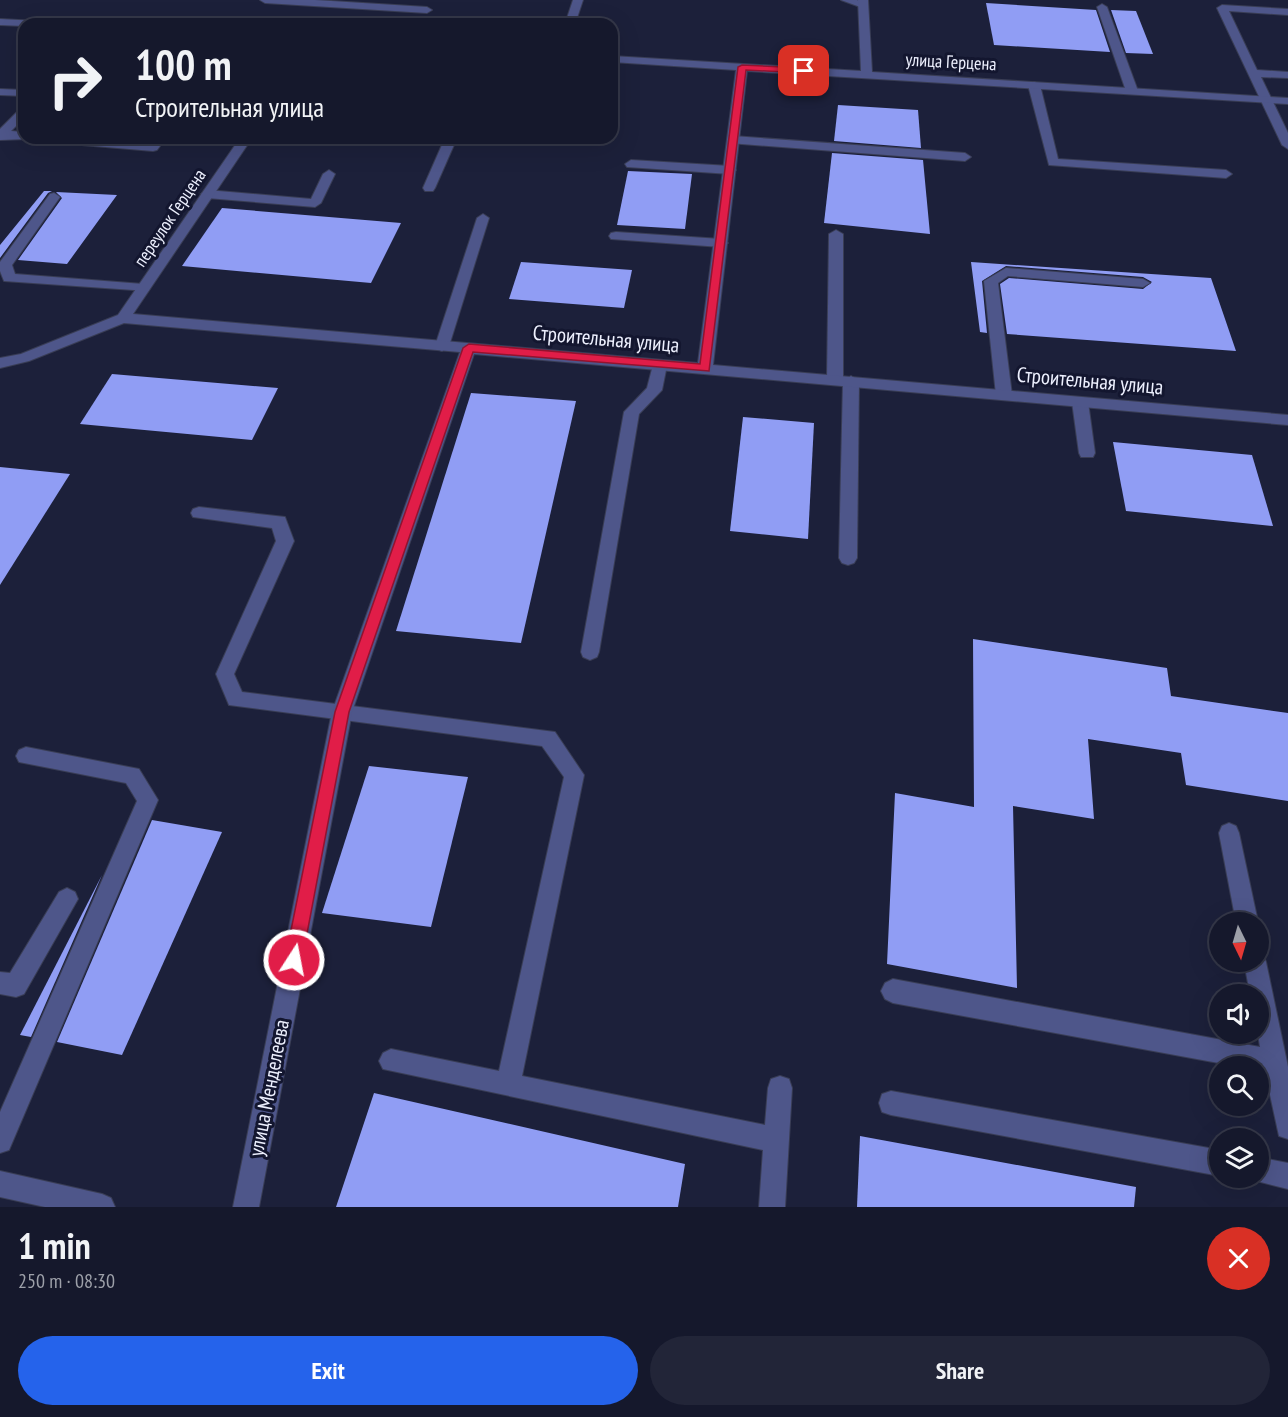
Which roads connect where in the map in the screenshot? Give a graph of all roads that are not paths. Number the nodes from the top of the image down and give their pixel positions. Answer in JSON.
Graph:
{"nodes":[{"id":1,"x":266,"y":0,"type":"edge"},
{"id":2,"x":578,"y":0,"type":"edge"},
{"id":3,"x":846,"y":0,"type":"edge"},
{"id":4,"x":863,"y":2,"type":"edge"},
{"id":5,"x":430,"y":5,"type":"edge"},
{"id":6,"x":1102,"y":7,"type":"dead end"},
{"id":7,"x":1288,"y":12,"type":"edge"},
{"id":8,"x":572,"y":18,"type":"edge"},
{"id":9,"x":0,"y":22,"type":"edge"},
{"id":10,"x":18,"y":23,"type":"edge"},
{"id":11,"x":618,"y":59,"type":"edge"},
{"id":12,"x":742,"y":67,"type":"junction"},
{"id":13,"x":1253,"y":73,"type":"junction"},
{"id":14,"x":867,"y":75,"type":"junction"},
{"id":15,"x":1288,"y":75,"type":"edge"},
{"id":16,"x":1034,"y":85,"type":"junction"},
{"id":17,"x":1131,"y":91,"type":"junction"},
{"id":18,"x":0,"y":92,"type":"edge"},
{"id":19,"x":18,"y":93,"type":"edge"},
{"id":20,"x":1266,"y":99,"type":"junction"},
{"id":21,"x":1288,"y":100,"type":"edge"},
{"id":22,"x":18,"y":117,"type":"edge"},
{"id":23,"x":0,"y":135,"type":"edge"},
{"id":24,"x":18,"y":136,"type":"edge"},
{"id":25,"x":733,"y":140,"type":"junction"},
{"id":26,"x":117,"y":144,"type":"edge"},
{"id":27,"x":155,"y":144,"type":"edge"},
{"id":28,"x":242,"y":144,"type":"edge"},
{"id":29,"x":448,"y":144,"type":"edge"},
{"id":30,"x":1288,"y":145,"type":"edge"},
{"id":31,"x":965,"y":157,"type":"dead end"},
{"id":32,"x":631,"y":164,"type":"dead end"},
{"id":33,"x":730,"y":170,"type":"junction"},
{"id":34,"x":329,"y":174,"type":"dead end"},
{"id":35,"x":1226,"y":174,"type":"dead end"},
{"id":36,"x":429,"y":188,"type":"dead end"},
{"id":37,"x":207,"y":194,"type":"junction"},
{"id":38,"x":54,"y":197,"type":"dead end"},
{"id":39,"x":483,"y":218,"type":"dead end"},
{"id":40,"x":836,"y":234,"type":"dead end"},
{"id":41,"x":616,"y":236,"type":"dead end"},
{"id":42,"x":721,"y":243,"type":"junction"},
{"id":43,"x":1143,"y":283,"type":"dead end"},
{"id":44,"x":143,"y":288,"type":"junction"},
{"id":45,"x":123,"y":318,"type":"junction"},
{"id":46,"x":442,"y":346,"type":"junction"},
{"id":47,"x":469,"y":348,"type":"junction"},
{"id":48,"x":0,"y":363,"type":"edge"},
{"id":49,"x":660,"y":364,"type":"junction"},
{"id":50,"x":705,"y":368,"type":"junction"},
{"id":51,"x":843,"y":381,"type":"junction"},
{"id":52,"x":1004,"y":395,"type":"junction"},
{"id":53,"x":1080,"y":402,"type":"junction"},
{"id":54,"x":1288,"y":420,"type":"edge"},
{"id":55,"x":1087,"y":453,"type":"dead end"},
{"id":56,"x":199,"y":513,"type":"dead end"},
{"id":57,"x":848,"y":558,"type":"dead end"},
{"id":58,"x":590,"y":652,"type":"dead end"},
{"id":59,"x":342,"y":712,"type":"junction"},
{"id":60,"x":26,"y":756,"type":"dead end"},
{"id":61,"x":1229,"y":833,"type":"dead end"},
{"id":62,"x":67,"y":899,"type":"dead end"},
{"id":63,"x":1245,"y":912,"type":"edge"},
{"id":64,"x":1257,"y":972,"type":"edge"},
{"id":65,"x":0,"y":983,"type":"edge"},
{"id":66,"x":893,"y":991,"type":"dead end"},
{"id":67,"x":391,"y":1061,"type":"dead end"},
{"id":68,"x":1275,"y":1062,"type":"junction"},
{"id":69,"x":508,"y":1085,"type":"junction"},
{"id":70,"x":780,"y":1088,"type":"dead end"},
{"id":71,"x":891,"y":1103,"type":"dead end"},
{"id":72,"x":1288,"y":1127,"type":"edge"},
{"id":73,"x":777,"y":1140,"type":"junction"},
{"id":74,"x":0,"y":1141,"type":"edge"},
{"id":75,"x":1209,"y":1161,"type":"edge"},
{"id":76,"x":1269,"y":1172,"type":"edge"},
{"id":77,"x":1288,"y":1176,"type":"edge"},
{"id":78,"x":0,"y":1184,"type":"edge"},
{"id":79,"x":102,"y":1207,"type":"edge"},
{"id":80,"x":246,"y":1207,"type":"edge"},
{"id":81,"x":772,"y":1207,"type":"edge"}],
"edges":[{"from":1,"to":5,"type":"street"},
{"from":2,"to":8,"type":"street"},
{"from":3,"to":4,"type":"street"},
{"from":4,"to":14,"type":"street"},
{"from":6,"to":17,"type":"street"},
{"from":7,"to":13,"type":"street"},
{"from":9,"to":10,"type":"street"},
{"from":11,"to":12,"type":"street","name":"улица Герцена"},
{"from":12,"to":14,"type":"street","name":"улица Герцена"},
{"from":12,"to":25,"type":"street"},
{"from":13,"to":15,"type":"street"},
{"from":13,"to":20,"type":"street"},
{"from":14,"to":16,"type":"street","name":"улица Герцена"},
{"from":16,"to":17,"type":"street","name":"улица Герцена"},
{"from":16,"to":35,"type":"street"},
{"from":17,"to":20,"type":"street","name":"улица Герцена"},
{"from":18,"to":19,"type":"street"},
{"from":20,"to":21,"type":"street","name":"улица Герцена"},
{"from":20,"to":30,"type":"street"},
{"from":22,"to":23,"type":"street"},
{"from":23,"to":24,"type":"street"},
{"from":25,"to":31,"type":"street"},
{"from":25,"to":33,"type":"street"},
{"from":26,"to":27,"type":"street"},
{"from":28,"to":37,"type":"street","name":"переулок Герцена"},
{"from":29,"to":36,"type":"street"},
{"from":32,"to":33,"type":"street"},
{"from":33,"to":42,"type":"street"},
{"from":34,"to":37,"type":"street"},
{"from":37,"to":44,"type":"street","name":"переулок Герцена"},
{"from":38,"to":44,"type":"street"},
{"from":39,"to":46,"type":"street"},
{"from":40,"to":51,"type":"street"},
{"from":41,"to":42,"type":"street"},
{"from":42,"to":50,"type":"street"},
{"from":43,"to":52,"type":"street"},
{"from":44,"to":45,"type":"street","name":"переулок Герцена"},
{"from":45,"to":46,"type":"street","name":"Строительная улица"},
{"from":45,"to":48,"type":"street","name":"Строительная улица"},
{"from":46,"to":47,"type":"street","name":"Строительная улица"},
{"from":47,"to":49,"type":"street","name":"Строительная улица"},
{"from":47,"to":59,"type":"street","name":"улица Менделеева"},
{"from":49,"to":50,"type":"street","name":"Строительная улица"},
{"from":49,"to":58,"type":"street"},
{"from":50,"to":51,"type":"street","name":"Строительная улица"},
{"from":51,"to":52,"type":"street","name":"Строительная улица"},
{"from":51,"to":57,"type":"street"},
{"from":52,"to":53,"type":"street","name":"Строительная улица"},
{"from":53,"to":54,"type":"street","name":"Строительная улица"},
{"from":53,"to":55,"type":"street"},
{"from":56,"to":59,"type":"street"},
{"from":59,"to":69,"type":"street"},
{"from":59,"to":80,"type":"street","name":"улица Менделеева"},
{"from":60,"to":74,"type":"street"},
{"from":61,"to":63,"type":"street"},
{"from":62,"to":65,"type":"street"},
{"from":64,"to":68,"type":"street"},
{"from":66,"to":68,"type":"street"},
{"from":67,"to":69,"type":"street"},
{"from":68,"to":72,"type":"street"},
{"from":69,"to":73,"type":"street"},
{"from":70,"to":73,"type":"street"},
{"from":71,"to":75,"type":"street"},
{"from":73,"to":81,"type":"street"},
{"from":76,"to":77,"type":"street"},
{"from":78,"to":79,"type":"street"}]}
